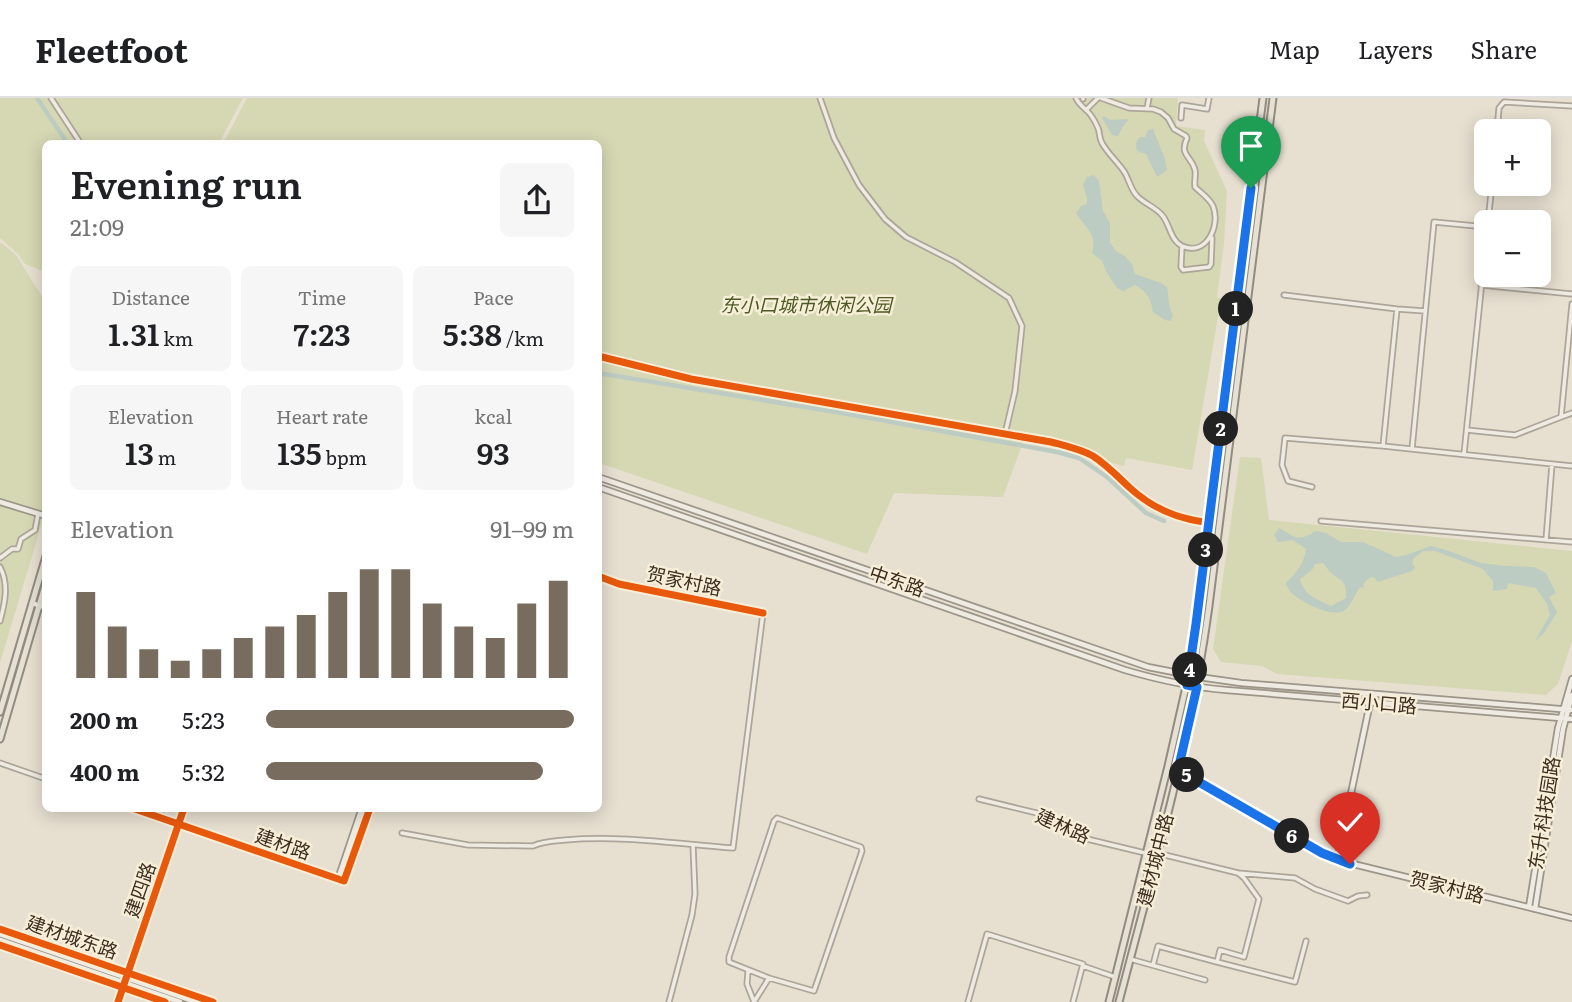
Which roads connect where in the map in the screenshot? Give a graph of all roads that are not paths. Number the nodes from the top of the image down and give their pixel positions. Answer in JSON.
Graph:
{"nodes":[{"id":1,"x":51,"y":98,"type":"edge"},
{"id":2,"x":820,"y":98,"type":"edge"},
{"id":3,"x":1076,"y":98,"type":"edge"},
{"id":4,"x":1099,"y":98,"type":"edge"},
{"id":5,"x":1149,"y":98,"type":"edge"},
{"id":6,"x":1209,"y":98,"type":"edge"},
{"id":7,"x":1263,"y":98,"type":"edge"},
{"id":8,"x":1273,"y":98,"type":"edge"},
{"id":9,"x":1572,"y":106,"type":"edge"},
{"id":10,"x":1147,"y":108,"type":"junction"},
{"id":11,"x":1086,"y":110,"type":"junction"},
{"id":12,"x":1181,"y":118,"type":"dead end"},
{"id":13,"x":1498,"y":119,"type":"edge"},
{"id":14,"x":77,"y":140,"type":"edge"},
{"id":15,"x":1474,"y":226,"type":"edge"},
{"id":16,"x":1211,"y":236,"type":"junction"},
{"id":17,"x":1182,"y":246,"type":"junction"},
{"id":18,"x":1481,"y":287,"type":"edge"},
{"id":19,"x":1501,"y":287,"type":"edge"},
{"id":20,"x":1572,"y":294,"type":"edge"},
{"id":21,"x":1284,"y":295,"type":"dead end"},
{"id":22,"x":1572,"y":304,"type":"edge"},
{"id":23,"x":1397,"y":309,"type":"junction"},
{"id":24,"x":1425,"y":311,"type":"junction"},
{"id":25,"x":602,"y":357,"type":"edge"},
{"id":26,"x":1572,"y":414,"type":"edge"},
{"id":27,"x":1561,"y":417,"type":"junction"},
{"id":28,"x":1467,"y":430,"type":"junction"},
{"id":29,"x":1005,"y":434,"type":"junction"},
{"id":30,"x":1383,"y":446,"type":"junction"},
{"id":31,"x":1412,"y":449,"type":"junction"},
{"id":32,"x":1464,"y":454,"type":"junction"},
{"id":33,"x":1552,"y":464,"type":"junction"},
{"id":34,"x":1572,"y":466,"type":"edge"},
{"id":35,"x":602,"y":478,"type":"edge"},
{"id":36,"x":1312,"y":486,"type":"dead end"},
{"id":37,"x":602,"y":488,"type":"edge"},
{"id":38,"x":0,"y":502,"type":"edge"},
{"id":39,"x":38,"y":514,"type":"junction"},
{"id":40,"x":42,"y":515,"type":"edge"},
{"id":41,"x":1321,"y":521,"type":"dead end"},
{"id":42,"x":1206,"y":525,"type":"junction"},
{"id":43,"x":1546,"y":540,"type":"junction"},
{"id":44,"x":1572,"y":542,"type":"edge"},
{"id":45,"x":0,"y":558,"type":"edge"},
{"id":46,"x":0,"y":567,"type":"edge"},
{"id":47,"x":602,"y":578,"type":"edge"},
{"id":48,"x":42,"y":583,"type":"edge"},
{"id":49,"x":39,"y":603,"type":"edge"},
{"id":50,"x":0,"y":621,"type":"edge"},
{"id":51,"x":1189,"y":676,"type":"junction"},
{"id":52,"x":1199,"y":677,"type":"junction"},
{"id":53,"x":1572,"y":679,"type":"edge"},
{"id":54,"x":1187,"y":685,"type":"junction"},
{"id":55,"x":1197,"y":687,"type":"junction"},
{"id":56,"x":1572,"y":695,"type":"edge"},
{"id":57,"x":1370,"y":702,"type":"junction"},
{"id":58,"x":1567,"y":710,"type":"edge"},
{"id":59,"x":0,"y":712,"type":"edge"},
{"id":60,"x":1563,"y":718,"type":"junction"},
{"id":61,"x":1572,"y":719,"type":"edge"},
{"id":62,"x":0,"y":739,"type":"edge"},
{"id":63,"x":0,"y":763,"type":"edge"},
{"id":64,"x":1178,"y":770,"type":"junction"},
{"id":65,"x":42,"y":778,"type":"edge"},
{"id":66,"x":979,"y":799,"type":"dead end"},
{"id":67,"x":144,"y":812,"type":"edge"},
{"id":68,"x":183,"y":812,"type":"edge"},
{"id":69,"x":361,"y":812,"type":"edge"},
{"id":70,"x":369,"y":812,"type":"edge"},
{"id":71,"x":179,"y":824,"type":"junction"},
{"id":72,"x":402,"y":833,"type":"dead end"},
{"id":73,"x":692,"y":845,"type":"junction"},
{"id":74,"x":1146,"y":853,"type":"junction"},
{"id":75,"x":1157,"y":853,"type":"junction"},
{"id":76,"x":1337,"y":860,"type":"junction"},
{"id":77,"x":1238,"y":873,"type":"junction"},
{"id":78,"x":338,"y":879,"type":"junction"},
{"id":79,"x":344,"y":881,"type":"joint"},
{"id":80,"x":1367,"y":895,"type":"dead end"},
{"id":81,"x":1532,"y":908,"type":"junction"},
{"id":82,"x":1572,"y":918,"type":"edge"},
{"id":83,"x":0,"y":929,"type":"edge"},
{"id":84,"x":0,"y":934,"type":"edge"},
{"id":85,"x":0,"y":940,"type":"edge"},
{"id":86,"x":1306,"y":941,"type":"dead end"},
{"id":87,"x":0,"y":945,"type":"edge"},
{"id":88,"x":1122,"y":950,"type":"junction"},
{"id":89,"x":1131,"y":956,"type":"junction"},
{"id":90,"x":1217,"y":962,"type":"junction"},
{"id":91,"x":1153,"y":965,"type":"junction"},
{"id":92,"x":1083,"y":966,"type":"junction"},
{"id":93,"x":1118,"y":967,"type":"junction"},
{"id":94,"x":1128,"y":970,"type":"junction"},
{"id":95,"x":748,"y":971,"type":"junction"},
{"id":96,"x":1115,"y":977,"type":"junction"},
{"id":97,"x":769,"y":978,"type":"junction"},
{"id":98,"x":1205,"y":979,"type":"dead end"},
{"id":99,"x":125,"y":980,"type":"junction"},
{"id":100,"x":118,"y":1002,"type":"edge"},
{"id":101,"x":165,"y":1002,"type":"edge"},
{"id":102,"x":180,"y":1002,"type":"edge"},
{"id":103,"x":196,"y":1002,"type":"edge"},
{"id":104,"x":213,"y":1002,"type":"edge"},
{"id":105,"x":669,"y":1002,"type":"edge"},
{"id":106,"x":754,"y":1002,"type":"edge"},
{"id":107,"x":968,"y":1002,"type":"edge"},
{"id":108,"x":1073,"y":1002,"type":"edge"},
{"id":109,"x":1109,"y":1002,"type":"edge"},
{"id":110,"x":1119,"y":1002,"type":"edge"}],
"edges":[{"from":1,"to":14,"type":"street"},
{"from":2,"to":29,"type":"street"},
{"from":3,"to":11,"type":"street"},
{"from":4,"to":10,"type":"street"},
{"from":4,"to":11,"type":"street"},
{"from":5,"to":10,"type":"street"},
{"from":6,"to":12,"type":"street"},
{"from":7,"to":42,"type":"main road","name":"建材城中路"},
{"from":8,"to":52,"type":"main road","name":"建材城中路"},
{"from":9,"to":13,"type":"street"},
{"from":10,"to":16,"type":"street"},
{"from":11,"to":17,"type":"street"},
{"from":15,"to":24,"type":"street"},
{"from":16,"to":17,"type":"street"},
{"from":16,"to":17,"type":"street"},
{"from":18,"to":28,"type":"street"},
{"from":19,"to":20,"type":"street"},
{"from":21,"to":23,"type":"street"},
{"from":22,"to":27,"type":"street"},
{"from":23,"to":24,"type":"street"},
{"from":23,"to":30,"type":"street"},
{"from":24,"to":31,"type":"street"},
{"from":25,"to":29,"type":"street"},
{"from":26,"to":27,"type":"street"},
{"from":27,"to":28,"type":"street"},
{"from":28,"to":32,"type":"street"},
{"from":29,"to":42,"type":"street"},
{"from":30,"to":31,"type":"street"},
{"from":30,"to":36,"type":"street"},
{"from":31,"to":32,"type":"street"},
{"from":32,"to":33,"type":"street"},
{"from":33,"to":34,"type":"street"},
{"from":33,"to":43,"type":"street"},
{"from":35,"to":51,"type":"main road","name":"中东路"},
{"from":37,"to":54,"type":"main road","name":"中东路"},
{"from":38,"to":39,"type":"main road"},
{"from":39,"to":40,"type":"main road"},
{"from":39,"to":45,"type":"street"},
{"from":41,"to":43,"type":"street"},
{"from":42,"to":51,"type":"main road","name":"建材城中路"},
{"from":43,"to":44,"type":"street"},
{"from":46,"to":50,"type":"street"},
{"from":47,"to":73,"type":"street","name":"贺家村路"},
{"from":48,"to":49,"type":"main road"},
{"from":49,"to":59,"type":"main road"},
{"from":49,"to":62,"type":"main road"},
{"from":51,"to":52,"type":"main road","name":"中东路"},
{"from":51,"to":54,"type":"main road","name":"建材城中路"},
{"from":52,"to":55,"type":"main road","name":"建材城中路"},
{"from":52,"to":58,"type":"main road","name":"西小口路"},
{"from":53,"to":58,"type":"main road","name":"东升科技园路"},
{"from":54,"to":55,"type":"main road","name":"西小口路"},
{"from":54,"to":74,"type":"main road","name":"建材城中路"},
{"from":55,"to":57,"type":"main road","name":"西小口路"},
{"from":55,"to":64,"type":"main road","name":"建材城中路"},
{"from":56,"to":58,"type":"main road","name":"东升科技园路"},
{"from":57,"to":60,"type":"main road","name":"西小口路"},
{"from":57,"to":76,"type":"main road"},
{"from":58,"to":60,"type":"main road","name":"东升科技园路"},
{"from":60,"to":61,"type":"main road","name":"西小口路"},
{"from":60,"to":81,"type":"main road","name":"东升科技园路"},
{"from":63,"to":65,"type":"street"},
{"from":64,"to":75,"type":"main road","name":"建材城中路"},
{"from":64,"to":76,"type":"main road","name":"贺家村路"},
{"from":66,"to":74,"type":"street","name":"建林路"},
{"from":67,"to":71,"type":"street","name":"建材路"},
{"from":68,"to":71,"type":"street","name":"建四路"},
{"from":69,"to":78,"type":"main road"},
{"from":70,"to":79,"type":"main road"},
{"from":71,"to":78,"type":"street","name":"建材路"},
{"from":71,"to":99,"type":"street","name":"建四路"},
{"from":72,"to":73,"type":"street"},
{"from":73,"to":105,"type":"street"},
{"from":74,"to":88,"type":"main road","name":"建材城中路"},
{"from":75,"to":77,"type":"street"},
{"from":75,"to":89,"type":"main road","name":"建材城中路"},
{"from":76,"to":81,"type":"main road","name":"贺家村路"},
{"from":77,"to":80,"type":"street"},
{"from":77,"to":90,"type":"street"},
{"from":78,"to":79,"type":"street","name":"建材路"},
{"from":81,"to":82,"type":"main road","name":"贺家村路"},
{"from":83,"to":99,"type":"main road","name":"建材城东路"},
{"from":84,"to":99,"type":"main road","name":"建材城东路"},
{"from":85,"to":99,"type":"main road","name":"建材城东路"},
{"from":86,"to":90,"type":"street"},
{"from":87,"to":99,"type":"main road","name":"建材城东路"},
{"from":88,"to":89,"type":"main road"},
{"from":88,"to":93,"type":"main road","name":"建材城中路"},
{"from":89,"to":91,"type":"street"},
{"from":89,"to":94,"type":"main road","name":"建材城中路"},
{"from":90,"to":91,"type":"street"},
{"from":91,"to":98,"type":"street"},
{"from":92,"to":96,"type":"street"},
{"from":92,"to":107,"type":"street"},
{"from":92,"to":108,"type":"street"},
{"from":93,"to":94,"type":"main road"},
{"from":93,"to":96,"type":"main road","name":"建材城中路"},
{"from":94,"to":110,"type":"main road","name":"建材城中路"},
{"from":95,"to":97,"type":"street"},
{"from":95,"to":97,"type":"street"},
{"from":95,"to":106,"type":"street"},
{"from":96,"to":109,"type":"main road","name":"建材城中路"},
{"from":97,"to":106,"type":"street"},
{"from":99,"to":100,"type":"street","name":"建四路"},
{"from":99,"to":101,"type":"main road","name":"建材城东路"},
{"from":99,"to":102,"type":"main road","name":"建材城东路"},
{"from":99,"to":103,"type":"main road","name":"建材城东路"},
{"from":99,"to":104,"type":"main road","name":"建材城东路"}]}
